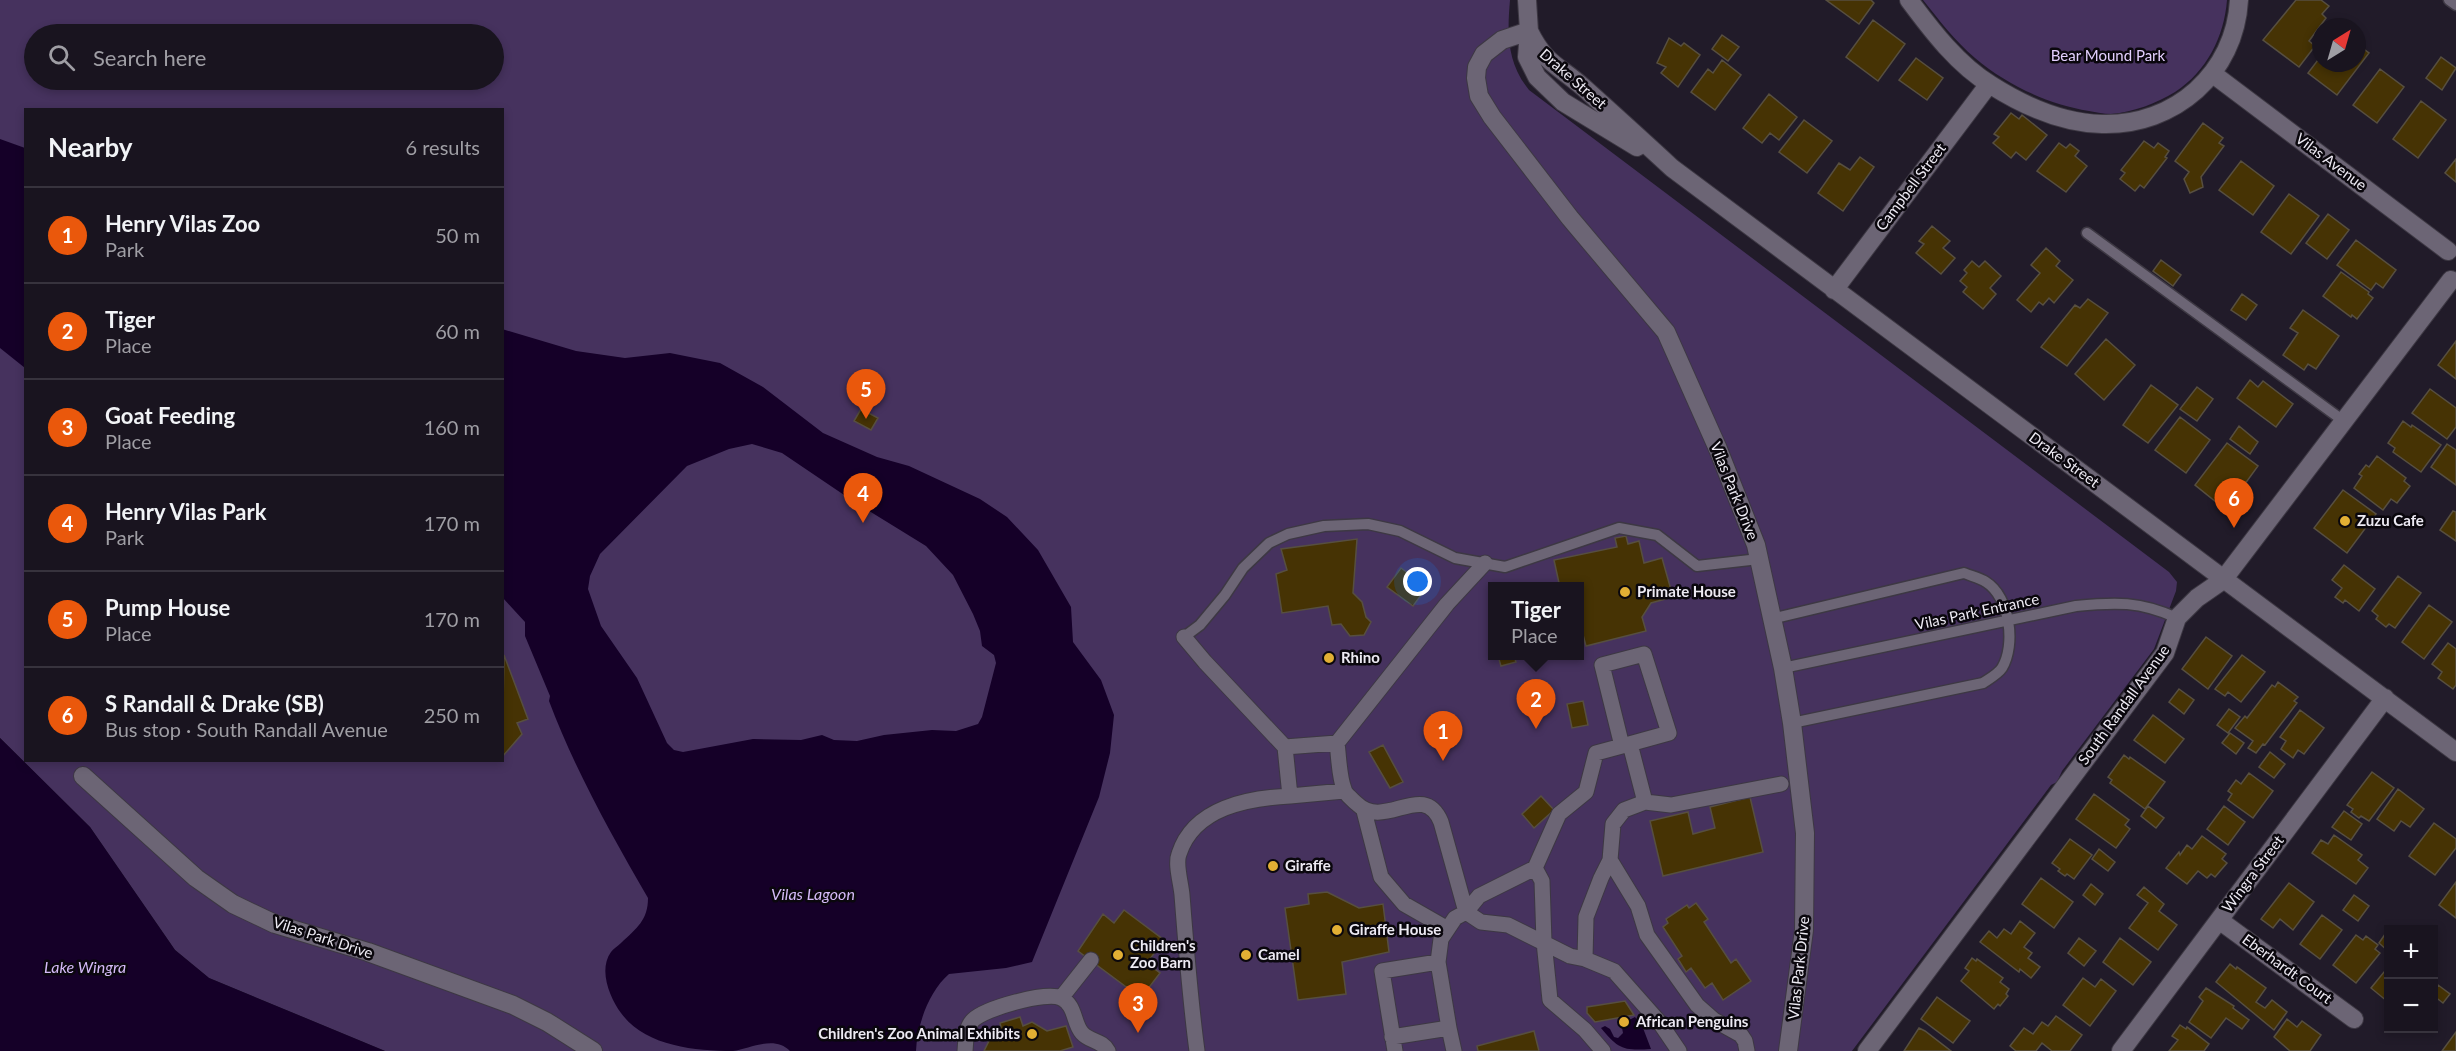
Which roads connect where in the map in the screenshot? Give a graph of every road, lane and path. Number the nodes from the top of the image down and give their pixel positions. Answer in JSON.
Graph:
{"nodes":[{"id":1,"x":1527,"y":0,"type":"edge"},
{"id":2,"x":1909,"y":0,"type":"edge"},
{"id":3,"x":2239,"y":0,"type":"edge"},
{"id":4,"x":2449,"y":0,"type":"edge"},
{"id":5,"x":2456,"y":5,"type":"edge"},
{"id":6,"x":1529,"y":31,"type":"junction"},
{"id":7,"x":2213,"y":74,"type":"junction"},
{"id":8,"x":1989,"y":84,"type":"junction"},
{"id":9,"x":2087,"y":233,"type":"dead end"},
{"id":10,"x":2452,"y":248,"type":"edge"},
{"id":11,"x":2453,"y":281,"type":"edge"},
{"id":12,"x":1834,"y":290,"type":"junction"},
{"id":13,"x":2344,"y":422,"type":"junction"},
{"id":14,"x":1759,"y":559,"type":"junction"},
{"id":15,"x":1485,"y":563,"type":"junction"},
{"id":16,"x":2223,"y":580,"type":"junction"},
{"id":17,"x":2177,"y":618,"type":"junction"},
{"id":18,"x":1771,"y":619,"type":"junction"},
{"id":19,"x":2008,"y":621,"type":"junction"},
{"id":20,"x":1184,"y":637,"type":"joint"},
{"id":21,"x":1783,"y":668,"type":"junction"},
{"id":22,"x":2385,"y":698,"type":"junction"},
{"id":23,"x":1792,"y":723,"type":"junction"},
{"id":24,"x":1337,"y":743,"type":"junction"},
{"id":25,"x":1626,"y":745,"type":"junction"},
{"id":26,"x":1285,"y":747,"type":"junction"},
{"id":27,"x":2456,"y":752,"type":"edge"},
{"id":28,"x":82,"y":776,"type":"dead end"},
{"id":29,"x":1781,"y":783,"type":"dead end"},
{"id":30,"x":1344,"y":791,"type":"junction"},
{"id":31,"x":1290,"y":796,"type":"junction"},
{"id":32,"x":1645,"y":802,"type":"junction"},
{"id":33,"x":1364,"y":811,"type":"junction"},
{"id":34,"x":1610,"y":860,"type":"junction"},
{"id":35,"x":1535,"y":868,"type":"junction"},
{"id":36,"x":1466,"y":912,"type":"junction"},
{"id":37,"x":2219,"y":920,"type":"junction"},
{"id":38,"x":1446,"y":928,"type":"junction"},
{"id":39,"x":1544,"y":942,"type":"junction"},
{"id":40,"x":1585,"y":959,"type":"junction"},
{"id":41,"x":1090,"y":960,"type":"dead end"},
{"id":42,"x":1438,"y":962,"type":"junction"},
{"id":43,"x":1061,"y":998,"type":"junction"},
{"id":44,"x":2354,"y":1019,"type":"dead end"},
{"id":45,"x":1449,"y":1028,"type":"junction"},
{"id":46,"x":1393,"y":1044,"type":"edge"},
{"id":47,"x":593,"y":1051,"type":"edge"},
{"id":48,"x":965,"y":1051,"type":"edge"},
{"id":49,"x":1108,"y":1051,"type":"edge"},
{"id":50,"x":1197,"y":1051,"type":"edge"},
{"id":51,"x":1454,"y":1051,"type":"edge"},
{"id":52,"x":1603,"y":1051,"type":"edge"},
{"id":53,"x":1679,"y":1051,"type":"edge"},
{"id":54,"x":1747,"y":1051,"type":"edge"},
{"id":55,"x":1788,"y":1051,"type":"edge"},
{"id":56,"x":1867,"y":1051,"type":"edge"},
{"id":57,"x":2121,"y":1051,"type":"edge"}],
"edges":[{"from":1,"to":6,"type":"street"},
{"from":2,"to":8,"type":"street"},
{"from":3,"to":7,"type":"street"},
{"from":4,"to":5,"type":"lane"},
{"from":6,"to":12,"type":"street","name":"Drake Street"},
{"from":6,"to":14,"type":"street","name":"Vilas Park Drive"},
{"from":7,"to":8,"type":"street"},
{"from":7,"to":10,"type":"street","name":"Vilas Avenue"},
{"from":8,"to":12,"type":"street","name":"Campbell Street"},
{"from":9,"to":13,"type":"lane"},
{"from":10,"to":11,"type":"street"},
{"from":11,"to":13,"type":"street","name":"South Randall Avenue"},
{"from":12,"to":16,"type":"street","name":"Drake Street"},
{"from":13,"to":16,"type":"street","name":"South Randall Avenue"},
{"from":14,"to":15,"type":"lane"},
{"from":14,"to":18,"type":"street","name":"Vilas Park Drive"},
{"from":15,"to":20,"type":"lane"},
{"from":15,"to":24,"type":"street"},
{"from":16,"to":17,"type":"street","name":"South Randall Avenue"},
{"from":16,"to":22,"type":"street","name":"Drake Street"},
{"from":17,"to":19,"type":"lane","name":"Vilas Park Entrance"},
{"from":17,"to":56,"type":"street","name":"South Randall Avenue"},
{"from":18,"to":19,"type":"lane"},
{"from":18,"to":21,"type":"street","name":"Vilas Park Drive"},
{"from":19,"to":21,"type":"lane","name":"Vilas Park Entrance"},
{"from":19,"to":23,"type":"lane"},
{"from":20,"to":26,"type":"street"},
{"from":21,"to":23,"type":"street","name":"Vilas Park Drive"},
{"from":22,"to":27,"type":"street","name":"Drake Street"},
{"from":22,"to":37,"type":"street","name":"Wingra Street"},
{"from":23,"to":55,"type":"street","name":"Vilas Park Drive"},
{"from":24,"to":26,"type":"street"},
{"from":24,"to":30,"type":"street"},
{"from":25,"to":25,"type":"street"},
{"from":25,"to":32,"type":"street"},
{"from":25,"to":35,"type":"street"},
{"from":26,"to":31,"type":"street"},
{"from":28,"to":47,"type":"street","name":"Vilas Park Drive"},
{"from":29,"to":32,"type":"street"},
{"from":30,"to":31,"type":"street"},
{"from":30,"to":33,"type":"street"},
{"from":31,"to":50,"type":"street"},
{"from":32,"to":34,"type":"street"},
{"from":33,"to":36,"type":"street"},
{"from":33,"to":38,"type":"street"},
{"from":34,"to":40,"type":"street"},
{"from":34,"to":54,"type":"street"},
{"from":35,"to":36,"type":"street"},
{"from":35,"to":39,"type":"street"},
{"from":36,"to":38,"type":"street"},
{"from":36,"to":39,"type":"street"},
{"from":37,"to":44,"type":"street","name":"Eberhardt Court"},
{"from":37,"to":57,"type":"street","name":"Wingra Street"},
{"from":38,"to":42,"type":"street"},
{"from":39,"to":40,"type":"street"},
{"from":39,"to":52,"type":"street"},
{"from":40,"to":53,"type":"street"},
{"from":41,"to":43,"type":"street"},
{"from":42,"to":45,"type":"street"},
{"from":42,"to":46,"type":"street"},
{"from":43,"to":48,"type":"street"},
{"from":43,"to":49,"type":"street"},
{"from":45,"to":46,"type":"street"},
{"from":45,"to":51,"type":"street"}]}
